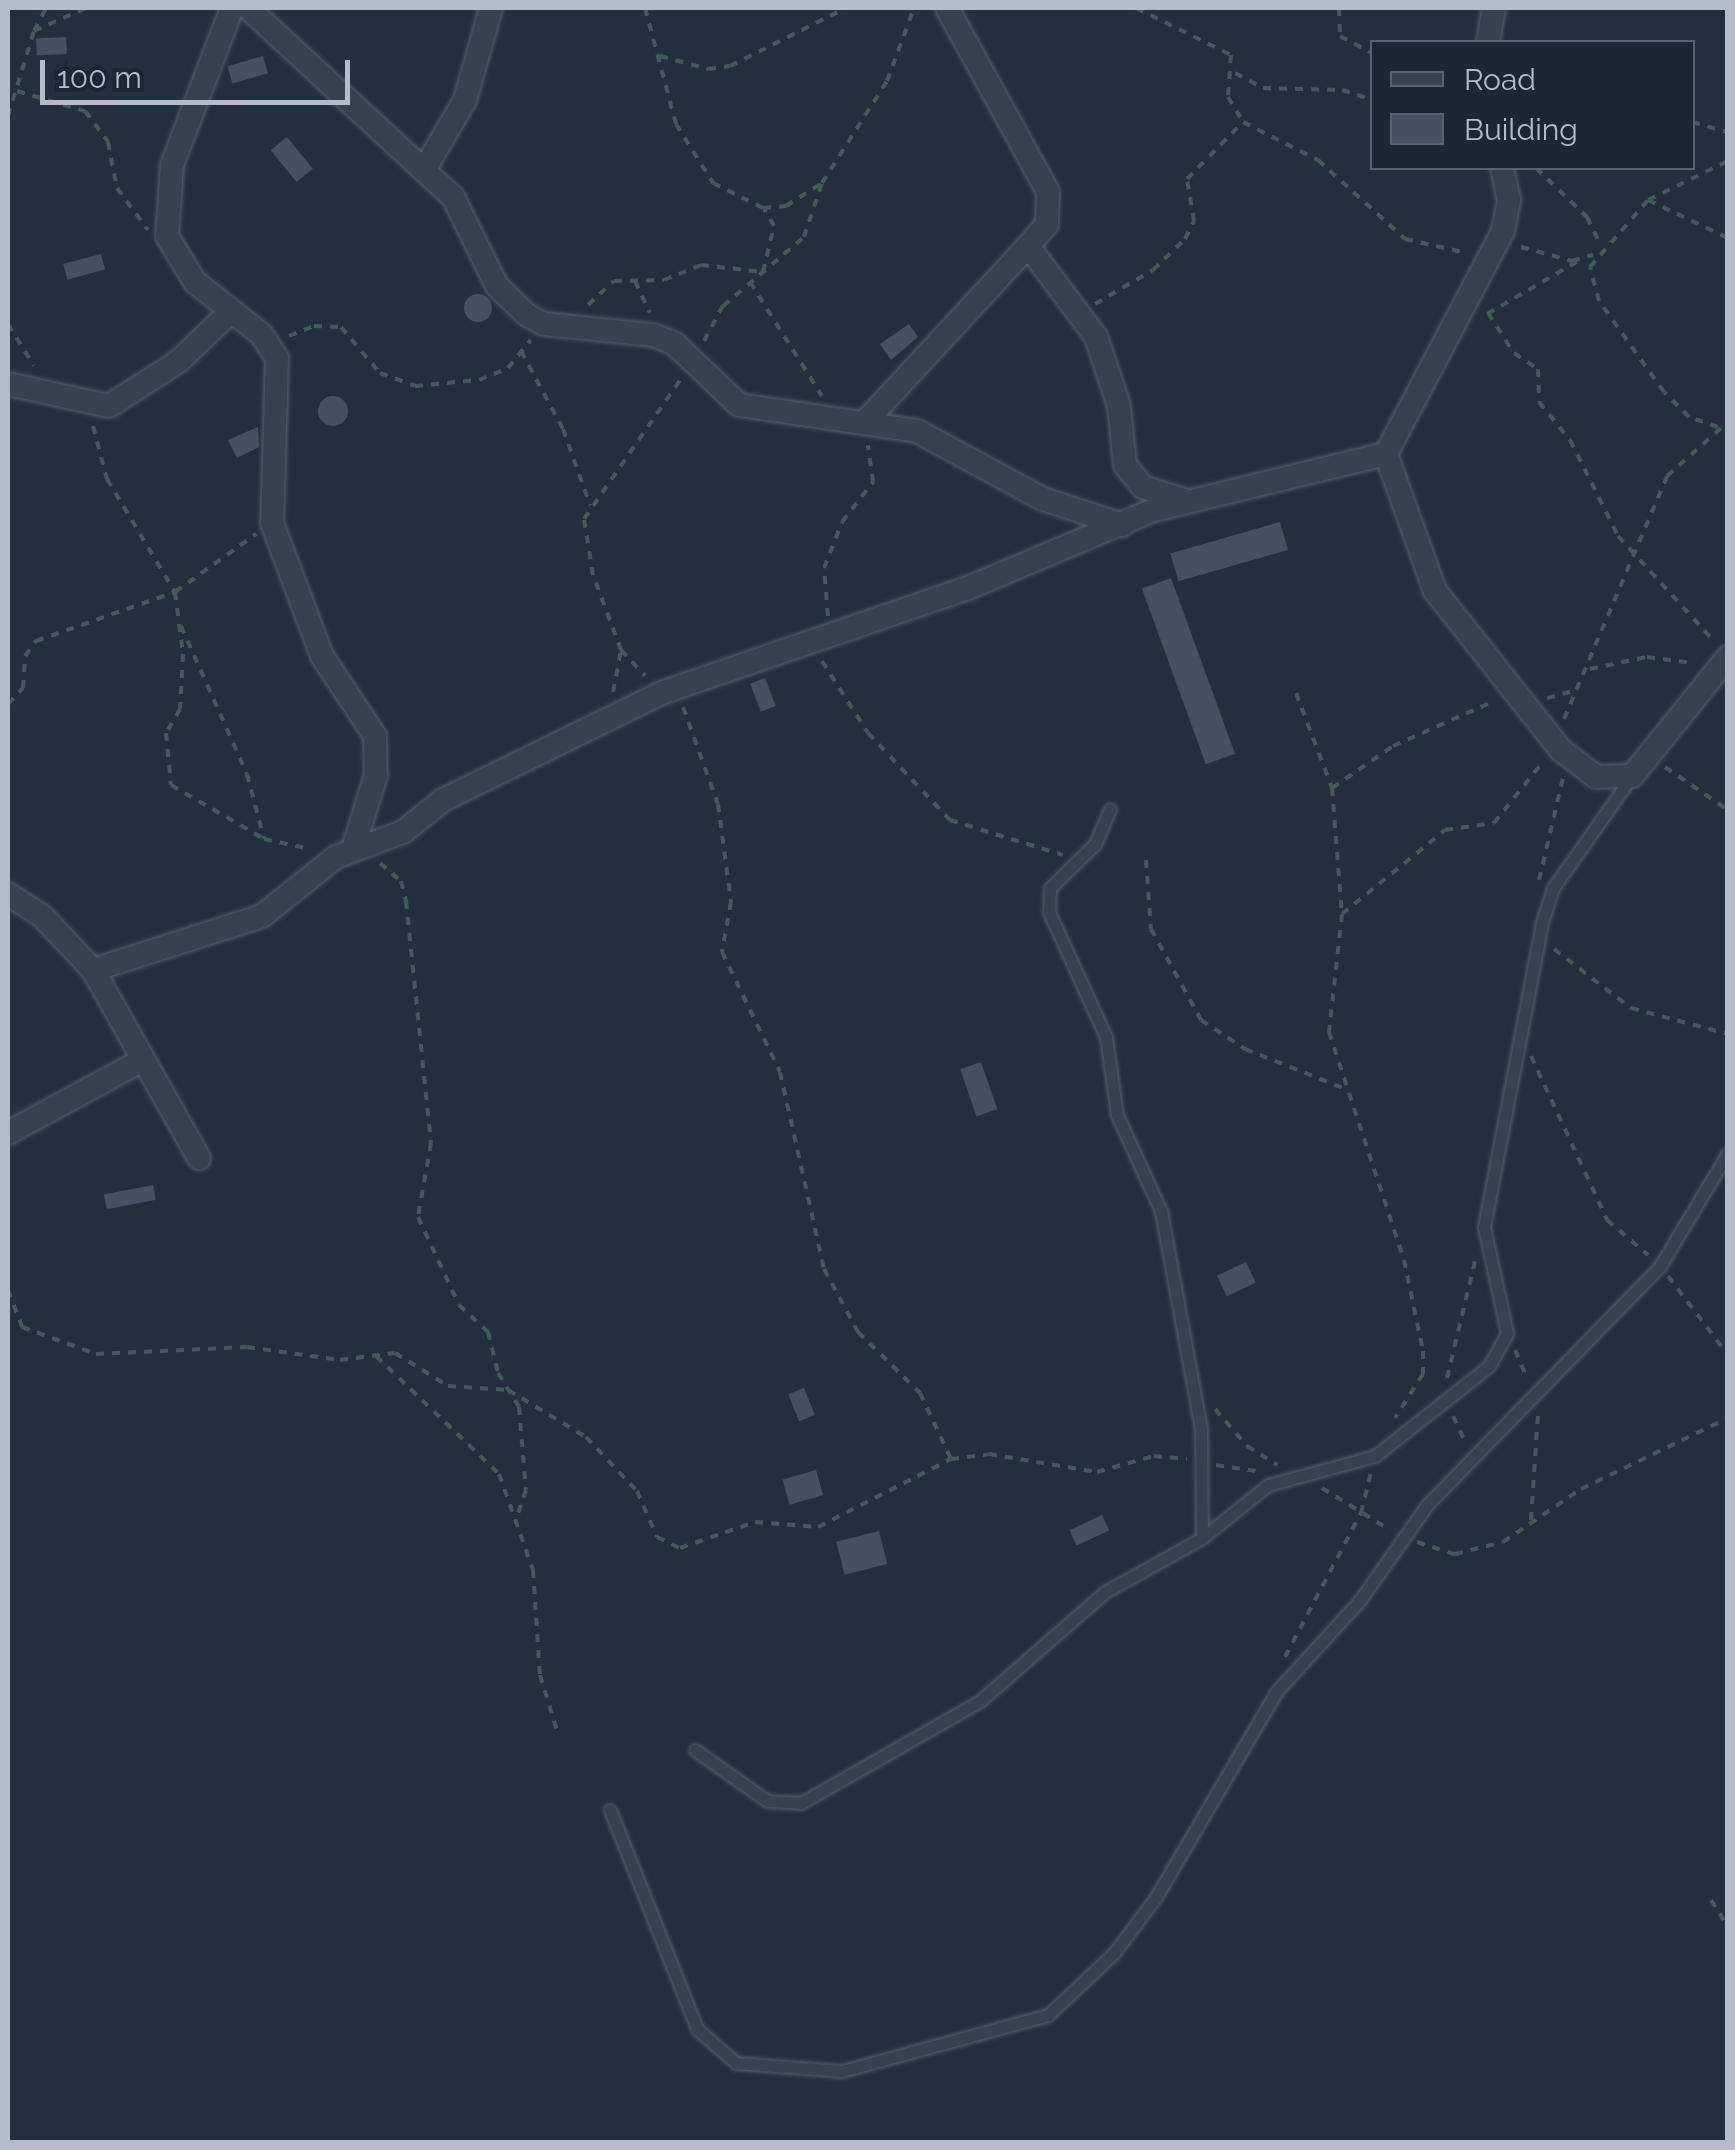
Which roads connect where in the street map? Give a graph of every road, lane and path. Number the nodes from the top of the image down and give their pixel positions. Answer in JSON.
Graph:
{"nodes":[{"id":1,"x":46,"y":8,"type":"edge"},
{"id":2,"x":86,"y":8,"type":"edge"},
{"id":3,"x":232,"y":8,"type":"edge"},
{"id":4,"x":248,"y":8,"type":"edge"},
{"id":5,"x":491,"y":8,"type":"edge"},
{"id":6,"x":645,"y":8,"type":"edge"},
{"id":7,"x":846,"y":8,"type":"edge"},
{"id":8,"x":914,"y":8,"type":"edge"},
{"id":9,"x":948,"y":8,"type":"edge"},
{"id":10,"x":1136,"y":8,"type":"edge"},
{"id":11,"x":1339,"y":8,"type":"edge"},
{"id":12,"x":1494,"y":8,"type":"edge"},
{"id":13,"x":34,"y":31,"type":"junction"},
{"id":14,"x":1488,"y":40,"type":"edge"},
{"id":15,"x":1370,"y":52,"type":"edge"},
{"id":16,"x":660,"y":56,"type":"junction"},
{"id":17,"x":1234,"y":73,"type":"junction"},
{"id":18,"x":17,"y":91,"type":"junction"},
{"id":19,"x":1370,"y":99,"type":"edge"},
{"id":20,"x":8,"y":116,"type":"edge"},
{"id":21,"x":1244,"y":122,"type":"junction"},
{"id":22,"x":1695,"y":123,"type":"edge"},
{"id":23,"x":1728,"y":132,"type":"edge"},
{"id":24,"x":1728,"y":161,"type":"edge"},
{"id":25,"x":424,"y":170,"type":"junction"},
{"id":26,"x":1502,"y":170,"type":"edge"},
{"id":27,"x":1538,"y":170,"type":"edge"},
{"id":28,"x":822,"y":183,"type":"junction"},
{"id":29,"x":1648,"y":200,"type":"junction"},
{"id":30,"x":763,"y":208,"type":"junction"},
{"id":31,"x":1728,"y":238,"type":"edge"},
{"id":32,"x":1028,"y":246,"type":"junction"},
{"id":33,"x":1601,"y":246,"type":"junction"},
{"id":34,"x":1489,"y":251,"type":"junction"},
{"id":35,"x":173,"y":254,"type":"junction"},
{"id":36,"x":1593,"y":255,"type":"junction"},
{"id":37,"x":1578,"y":260,"type":"junction"},
{"id":38,"x":763,"y":272,"type":"junction"},
{"id":39,"x":750,"y":282,"type":"junction"},
{"id":40,"x":586,"y":307,"type":"dead end"},
{"id":41,"x":231,"y":311,"type":"junction"},
{"id":42,"x":1083,"y":312,"type":"junction"},
{"id":43,"x":1488,"y":314,"type":"junction"},
{"id":44,"x":1458,"y":321,"type":"junction"},
{"id":45,"x":8,"y":324,"type":"edge"},
{"id":46,"x":544,"y":324,"type":"junction"},
{"id":47,"x":273,"y":348,"type":"junction"},
{"id":48,"x":521,"y":351,"type":"junction"},
{"id":49,"x":694,"y":362,"type":"junction"},
{"id":50,"x":8,"y":384,"type":"edge"},
{"id":51,"x":42,"y":390,"type":"junction"},
{"id":52,"x":89,"y":407,"type":"junction"},
{"id":53,"x":855,"y":419,"type":"junction"},
{"id":54,"x":1728,"y":422,"type":"edge"},
{"id":55,"x":1718,"y":427,"type":"junction"},
{"id":56,"x":1386,"y":454,"type":"junction"},
{"id":57,"x":1188,"y":501,"type":"junction"},
{"id":58,"x":590,"y":504,"type":"junction"},
{"id":59,"x":272,"y":522,"type":"junction"},
{"id":60,"x":1123,"y":524,"type":"junction"},
{"id":61,"x":1633,"y":558,"type":"junction"},
{"id":62,"x":175,"y":592,"type":"junction"},
{"id":63,"x":179,"y":622,"type":"junction"},
{"id":64,"x":832,"y":634,"type":"junction"},
{"id":65,"x":621,"y":650,"type":"junction"},
{"id":66,"x":784,"y":652,"type":"junction"},
{"id":67,"x":1723,"y":663,"type":"edge"},
{"id":68,"x":1590,"y":669,"type":"junction"},
{"id":69,"x":669,"y":691,"type":"junction"},
{"id":70,"x":1296,"y":693,"type":"dead end"},
{"id":71,"x":1516,"y":694,"type":"junction"},
{"id":72,"x":8,"y":704,"type":"edge"},
{"id":73,"x":610,"y":716,"type":"junction"},
{"id":74,"x":1560,"y":748,"type":"junction"},
{"id":75,"x":1649,"y":757,"type":"junction"},
{"id":76,"x":1632,"y":776,"type":"junction"},
{"id":77,"x":1332,"y":788,"type":"junction"},
{"id":78,"x":1110,"y":810,"type":"dead end"},
{"id":79,"x":1728,"y":810,"type":"edge"},
{"id":80,"x":264,"y":840,"type":"junction"},
{"id":81,"x":354,"y":846,"type":"junction"},
{"id":82,"x":1078,"y":860,"type":"junction"},
{"id":83,"x":1146,"y":860,"type":"dead end"},
{"id":84,"x":8,"y":894,"type":"edge"},
{"id":85,"x":1342,"y":914,"type":"junction"},
{"id":86,"x":1543,"y":919,"type":"junction"},
{"id":87,"x":1542,"y":939,"type":"junction"},
{"id":88,"x":92,"y":970,"type":"junction"},
{"id":89,"x":1728,"y":1034,"type":"edge"},
{"id":90,"x":1514,"y":1038,"type":"junction"},
{"id":91,"x":140,"y":1062,"type":"junction"},
{"id":92,"x":1343,"y":1088,"type":"junction"},
{"id":93,"x":8,"y":1132,"type":"edge"},
{"id":94,"x":1728,"y":1153,"type":"edge"},
{"id":95,"x":199,"y":1158,"type":"dead end"},
{"id":96,"x":1484,"y":1227,"type":"junction"},
{"id":97,"x":1660,"y":1266,"type":"junction"},
{"id":98,"x":8,"y":1290,"type":"edge"},
{"id":99,"x":1507,"y":1332,"type":"junction"},
{"id":100,"x":376,"y":1356,"type":"junction"},
{"id":101,"x":1728,"y":1356,"type":"edge"},
{"id":102,"x":508,"y":1390,"type":"junction"},
{"id":103,"x":1536,"y":1397,"type":"junction"},
{"id":104,"x":1211,"y":1401,"type":"dead end"},
{"id":105,"x":1447,"y":1403,"type":"junction"},
{"id":106,"x":1728,"y":1418,"type":"edge"},
{"id":107,"x":1375,"y":1456,"type":"junction"},
{"id":108,"x":1472,"y":1457,"type":"junction"},
{"id":109,"x":951,"y":1459,"type":"junction"},
{"id":110,"x":1202,"y":1462,"type":"junction"},
{"id":111,"x":1288,"y":1474,"type":"junction"},
{"id":112,"x":1361,"y":1512,"type":"junction"},
{"id":113,"x":516,"y":1519,"type":"junction"},
{"id":114,"x":1531,"y":1520,"type":"junction"},
{"id":115,"x":1202,"y":1538,"type":"junction"},
{"id":116,"x":1403,"y":1538,"type":"junction"},
{"id":117,"x":1277,"y":1691,"type":"junction"},
{"id":118,"x":558,"y":1734,"type":"dead end"},
{"id":119,"x":696,"y":1750,"type":"dead end"},
{"id":120,"x":610,"y":1810,"type":"dead end"},
{"id":121,"x":1711,"y":1900,"type":"dead end"},
{"id":122,"x":1728,"y":1926,"type":"edge"}],
"edges":[{"from":1,"to":13,"type":"path"},
{"from":2,"to":13,"type":"path"},
{"from":3,"to":35,"type":"street"},
{"from":4,"to":25,"type":"street"},
{"from":5,"to":25,"type":"street"},
{"from":6,"to":16,"type":"path"},
{"from":7,"to":16,"type":"path"},
{"from":8,"to":28,"type":"path"},
{"from":9,"to":32,"type":"street"},
{"from":10,"to":17,"type":"path"},
{"from":11,"to":15,"type":"path"},
{"from":12,"to":14,"type":"street"},
{"from":13,"to":18,"type":"path"},
{"from":16,"to":30,"type":"path"},
{"from":17,"to":19,"type":"path"},
{"from":17,"to":21,"type":"path"},
{"from":18,"to":20,"type":"path"},
{"from":18,"to":35,"type":"path"},
{"from":21,"to":34,"type":"path"},
{"from":21,"to":42,"type":"path"},
{"from":22,"to":23,"type":"path"},
{"from":24,"to":29,"type":"path"},
{"from":25,"to":46,"type":"street"},
{"from":26,"to":34,"type":"street"},
{"from":27,"to":33,"type":"path"},
{"from":28,"to":30,"type":"path"},
{"from":28,"to":38,"type":"path"},
{"from":29,"to":31,"type":"path"},
{"from":29,"to":33,"type":"path"},
{"from":30,"to":38,"type":"path"},
{"from":32,"to":42,"type":"street"},
{"from":32,"to":53,"type":"street"},
{"from":33,"to":36,"type":"path"},
{"from":34,"to":37,"type":"path"},
{"from":34,"to":44,"type":"street"},
{"from":35,"to":41,"type":"street"},
{"from":36,"to":37,"type":"path"},
{"from":36,"to":55,"type":"path"},
{"from":37,"to":43,"type":"path"},
{"from":38,"to":39,"type":"path"},
{"from":38,"to":40,"type":"path"},
{"from":39,"to":49,"type":"path"},
{"from":39,"to":53,"type":"path"},
{"from":41,"to":47,"type":"street"},
{"from":41,"to":52,"type":"street"},
{"from":42,"to":57,"type":"street"},
{"from":43,"to":44,"type":"path"},
{"from":43,"to":61,"type":"path"},
{"from":44,"to":56,"type":"street"},
{"from":45,"to":51,"type":"path"},
{"from":46,"to":48,"type":"path"},
{"from":46,"to":49,"type":"street"},
{"from":47,"to":48,"type":"path"},
{"from":47,"to":59,"type":"street"},
{"from":48,"to":58,"type":"path"},
{"from":49,"to":53,"type":"street"},
{"from":49,"to":58,"type":"path"},
{"from":50,"to":51,"type":"street"},
{"from":51,"to":52,"type":"street"},
{"from":52,"to":62,"type":"path"},
{"from":53,"to":60,"type":"street"},
{"from":53,"to":64,"type":"path"},
{"from":54,"to":55,"type":"path"},
{"from":55,"to":61,"type":"path"},
{"from":56,"to":57,"type":"street"},
{"from":56,"to":71,"type":"street"},
{"from":57,"to":60,"type":"street"},
{"from":58,"to":65,"type":"path"},
{"from":59,"to":62,"type":"path"},
{"from":59,"to":81,"type":"street"},
{"from":60,"to":64,"type":"street"},
{"from":61,"to":67,"type":"path"},
{"from":61,"to":68,"type":"path"},
{"from":62,"to":63,"type":"path"},
{"from":62,"to":72,"type":"path"},
{"from":63,"to":80,"type":"path"},
{"from":63,"to":80,"type":"path"},
{"from":64,"to":66,"type":"street"},
{"from":65,"to":69,"type":"path"},
{"from":65,"to":73,"type":"path"},
{"from":66,"to":69,"type":"street"},
{"from":66,"to":82,"type":"path"},
{"from":67,"to":68,"type":"path"},
{"from":67,"to":75,"type":"street"},
{"from":68,"to":74,"type":"path"},
{"from":69,"to":73,"type":"street"},
{"from":69,"to":109,"type":"path"},
{"from":70,"to":77,"type":"path"},
{"from":71,"to":74,"type":"street"},
{"from":71,"to":77,"type":"path"},
{"from":73,"to":81,"type":"street"},
{"from":74,"to":76,"type":"street"},
{"from":74,"to":85,"type":"path"},
{"from":74,"to":86,"type":"path"},
{"from":75,"to":76,"type":"street"},
{"from":75,"to":79,"type":"path"},
{"from":76,"to":86,"type":"lane"},
{"from":77,"to":85,"type":"path"},
{"from":78,"to":82,"type":"lane"},
{"from":80,"to":81,"type":"path"},
{"from":81,"to":88,"type":"street"},
{"from":81,"to":102,"type":"path"},
{"from":82,"to":110,"type":"lane"},
{"from":83,"to":92,"type":"path"},
{"from":84,"to":88,"type":"street"},
{"from":85,"to":92,"type":"path"},
{"from":86,"to":87,"type":"lane"},
{"from":87,"to":89,"type":"path"},
{"from":87,"to":90,"type":"lane"},
{"from":88,"to":91,"type":"street"},
{"from":90,"to":96,"type":"lane"},
{"from":90,"to":97,"type":"path"},
{"from":91,"to":93,"type":"street"},
{"from":91,"to":95,"type":"street"},
{"from":92,"to":107,"type":"path"},
{"from":94,"to":97,"type":"lane"},
{"from":96,"to":99,"type":"lane"},
{"from":96,"to":105,"type":"path"},
{"from":97,"to":101,"type":"path"},
{"from":97,"to":103,"type":"lane"},
{"from":98,"to":100,"type":"path"},
{"from":99,"to":103,"type":"path"},
{"from":99,"to":105,"type":"lane"},
{"from":100,"to":102,"type":"path"},
{"from":100,"to":113,"type":"path"},
{"from":102,"to":109,"type":"path"},
{"from":102,"to":113,"type":"path"},
{"from":103,"to":108,"type":"lane"},
{"from":103,"to":114,"type":"path"},
{"from":104,"to":111,"type":"path"},
{"from":105,"to":107,"type":"lane"},
{"from":105,"to":108,"type":"path"},
{"from":106,"to":114,"type":"path"},
{"from":107,"to":111,"type":"lane"},
{"from":107,"to":112,"type":"path"},
{"from":108,"to":116,"type":"lane"},
{"from":109,"to":110,"type":"path"},
{"from":110,"to":111,"type":"path"},
{"from":110,"to":115,"type":"lane"},
{"from":111,"to":112,"type":"path"},
{"from":111,"to":115,"type":"lane"},
{"from":112,"to":116,"type":"path"},
{"from":112,"to":117,"type":"path"},
{"from":113,"to":118,"type":"path"},
{"from":114,"to":116,"type":"path"},
{"from":115,"to":119,"type":"lane"},
{"from":116,"to":117,"type":"lane"},
{"from":117,"to":120,"type":"lane"},
{"from":121,"to":122,"type":"path"}]}
